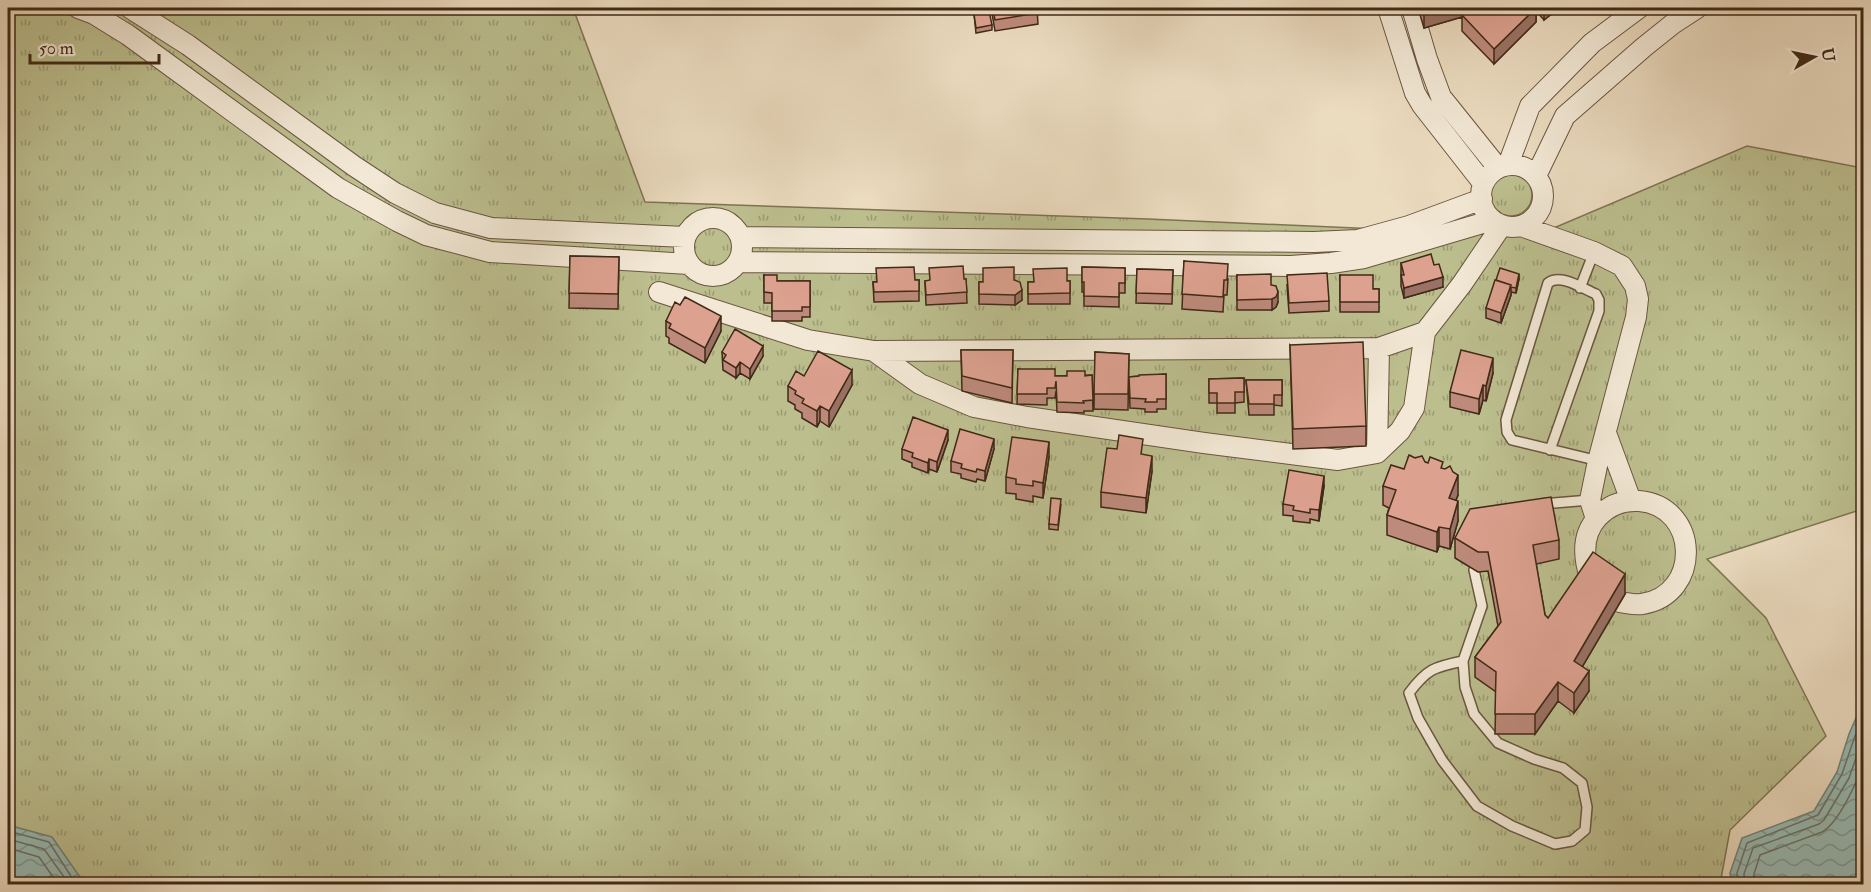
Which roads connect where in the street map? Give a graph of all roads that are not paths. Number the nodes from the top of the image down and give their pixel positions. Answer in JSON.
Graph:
{"nodes":[{"id":1,"x":78,"y":8,"type":"edge"},
{"id":2,"x":130,"y":8,"type":"edge"},
{"id":3,"x":1388,"y":8,"type":"edge"},
{"id":4,"x":1412,"y":8,"type":"edge"},
{"id":5,"x":1639,"y":8,"type":"edge"},
{"id":6,"x":1698,"y":8,"type":"edge"},
{"id":7,"x":1503,"y":166,"type":"junction"},
{"id":8,"x":1536,"y":176,"type":"junction"},
{"id":9,"x":1482,"y":191,"type":"junction"},
{"id":10,"x":1497,"y":223,"type":"junction"},
{"id":11,"x":1521,"y":226,"type":"junction"},
{"id":12,"x":491,"y":228,"type":"junction"},
{"id":13,"x":685,"y":237,"type":"junction"},
{"id":14,"x":741,"y":237,"type":"junction"},
{"id":15,"x":490,"y":252,"type":"junction"},
{"id":16,"x":1594,"y":252,"type":"junction"},
{"id":17,"x":738,"y":262,"type":"junction"},
{"id":18,"x":689,"y":264,"type":"junction"},
{"id":19,"x":1580,"y":288,"type":"junction"},
{"id":20,"x":659,"y":292,"type":"dead end"},
{"id":21,"x":1425,"y":332,"type":"junction"},
{"id":22,"x":1379,"y":348,"type":"junction"},
{"id":23,"x":874,"y":351,"type":"junction"},
{"id":24,"x":1606,"y":434,"type":"junction"},
{"id":25,"x":1550,"y":450,"type":"junction"},
{"id":26,"x":1377,"y":453,"type":"junction"},
{"id":27,"x":1598,"y":461,"type":"junction"},
{"id":28,"x":1619,"y":466,"type":"junction"},
{"id":29,"x":1590,"y":500,"type":"junction"},
{"id":30,"x":1631,"y":501,"type":"junction"},
{"id":31,"x":1532,"y":505,"type":"edge"},
{"id":32,"x":1596,"y":519,"type":"junction"},
{"id":33,"x":1474,"y":570,"type":"dead end"},
{"id":34,"x":1590,"y":577,"type":"edge"},
{"id":35,"x":1620,"y":602,"type":"edge"},
{"id":36,"x":1463,"y":661,"type":"junction"}],
"edges":[{"from":1,"to":15,"type":"street"},
{"from":2,"to":12,"type":"street"},
{"from":3,"to":9,"type":"street"},
{"from":4,"to":7,"type":"street"},
{"from":5,"to":7,"type":"street"},
{"from":6,"to":8,"type":"street"},
{"from":7,"to":8,"type":"street"},
{"from":7,"to":9,"type":"street"},
{"from":8,"to":11,"type":"street"},
{"from":9,"to":10,"type":"street"},
{"from":9,"to":14,"type":"street"},
{"from":10,"to":11,"type":"street"},
{"from":10,"to":17,"type":"street"},
{"from":10,"to":21,"type":"street"},
{"from":11,"to":16,"type":"street"},
{"from":12,"to":13,"type":"street"},
{"from":12,"to":15,"type":"street"},
{"from":13,"to":14,"type":"street"},
{"from":13,"to":18,"type":"street"},
{"from":14,"to":17,"type":"street"},
{"from":15,"to":18,"type":"street"},
{"from":16,"to":19,"type":"lane"},
{"from":16,"to":24,"type":"street"},
{"from":17,"to":18,"type":"street"},
{"from":19,"to":25,"type":"lane"},
{"from":19,"to":25,"type":"lane"},
{"from":20,"to":23,"type":"street"},
{"from":21,"to":22,"type":"street"},
{"from":21,"to":26,"type":"street"},
{"from":22,"to":23,"type":"street"},
{"from":22,"to":26,"type":"street"},
{"from":23,"to":26,"type":"street"},
{"from":24,"to":27,"type":"street"},
{"from":24,"to":28,"type":"street"},
{"from":25,"to":27,"type":"lane"},
{"from":27,"to":28,"type":"lane"},
{"from":27,"to":29,"type":"street"},
{"from":28,"to":30,"type":"street"},
{"from":29,"to":31,"type":"lane"},
{"from":29,"to":32,"type":"street"},
{"from":30,"to":32,"type":"street"},
{"from":30,"to":35,"type":"street"},
{"from":32,"to":34,"type":"street"},
{"from":33,"to":36,"type":"lane"},
{"from":36,"to":36,"type":"lane"}]}
